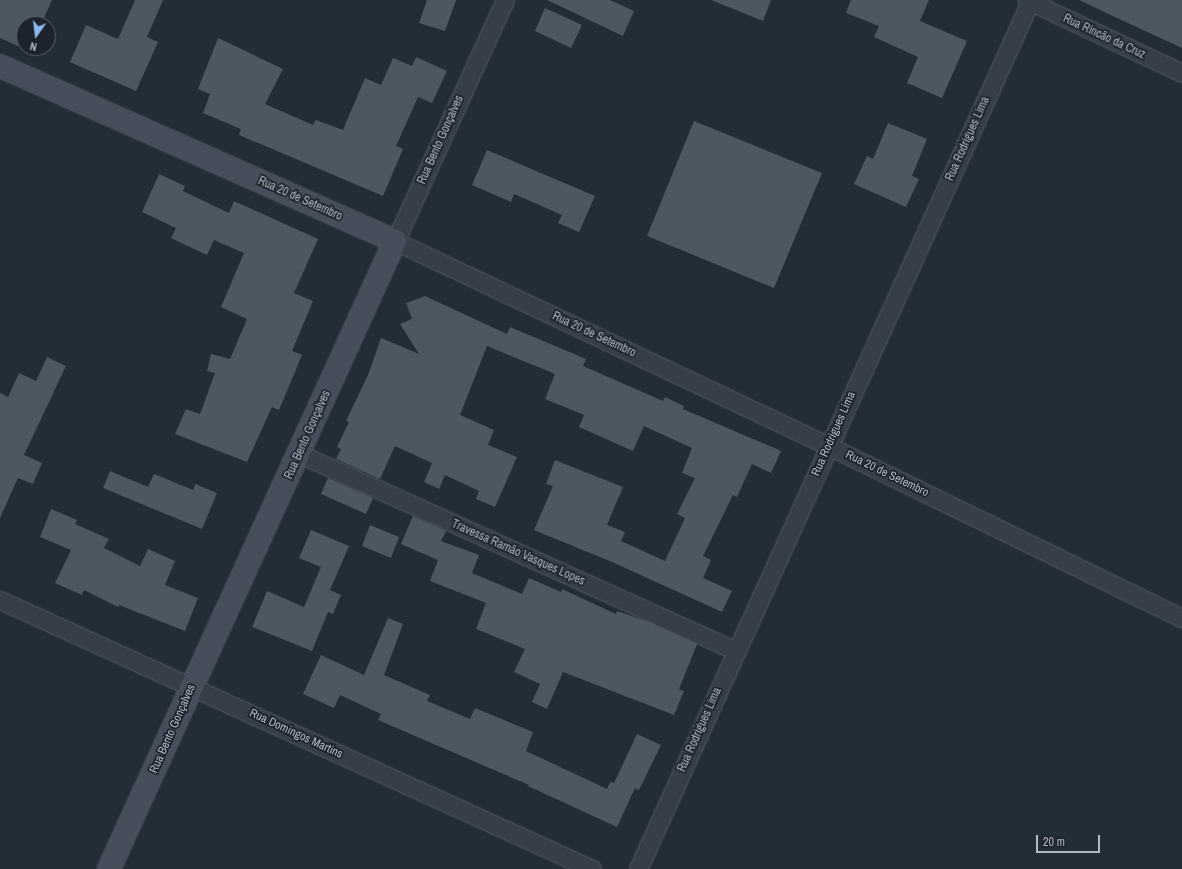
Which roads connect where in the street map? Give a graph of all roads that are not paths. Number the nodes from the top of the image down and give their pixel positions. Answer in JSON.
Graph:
{"nodes":[{"id":1,"x":505,"y":0,"type":"edge"},
{"id":2,"x":1029,"y":1,"type":"edge"},
{"id":3,"x":0,"y":66,"type":"edge"},
{"id":4,"x":1182,"y":73,"type":"edge"},
{"id":5,"x":395,"y":241,"type":"junction"},
{"id":6,"x":828,"y":446,"type":"junction"},
{"id":7,"x":300,"y":454,"type":"junction"},
{"id":8,"x":0,"y":600,"type":"edge"},
{"id":9,"x":1182,"y":618,"type":"edge"},
{"id":10,"x":736,"y":651,"type":"junction"},
{"id":11,"x":192,"y":686,"type":"junction"},
{"id":12,"x":109,"y":869,"type":"edge"},
{"id":13,"x":592,"y":869,"type":"edge"},
{"id":14,"x":638,"y":869,"type":"edge"}],
"edges":[{"from":1,"to":5,"type":"street","name":"Rua Bento Gonçalves"},
{"from":2,"to":4,"type":"street","name":"Rua Rincão da Cruz"},
{"from":2,"to":6,"type":"street","name":"Rua Rodrigues Lima"},
{"from":3,"to":5,"type":"main road","name":"Rua 20 de Setembro"},
{"from":5,"to":6,"type":"street","name":"Rua 20 de Setembro"},
{"from":5,"to":7,"type":"main road","name":"Rua Bento Gonçalves"},
{"from":6,"to":9,"type":"street","name":"Rua 20 de Setembro"},
{"from":6,"to":10,"type":"street","name":"Rua Rodrigues Lima"},
{"from":7,"to":10,"type":"street","name":"Travessa Ramão Vasques Lopes"},
{"from":7,"to":11,"type":"main road","name":"Rua Bento Gonçalves"},
{"from":8,"to":11,"type":"street","name":"Rua Domingos Martins"},
{"from":10,"to":14,"type":"street","name":"Rua Rodrigues Lima"},
{"from":11,"to":12,"type":"main road","name":"Rua Bento Gonçalves"},
{"from":11,"to":13,"type":"street","name":"Rua Domingos Martins"}]}
